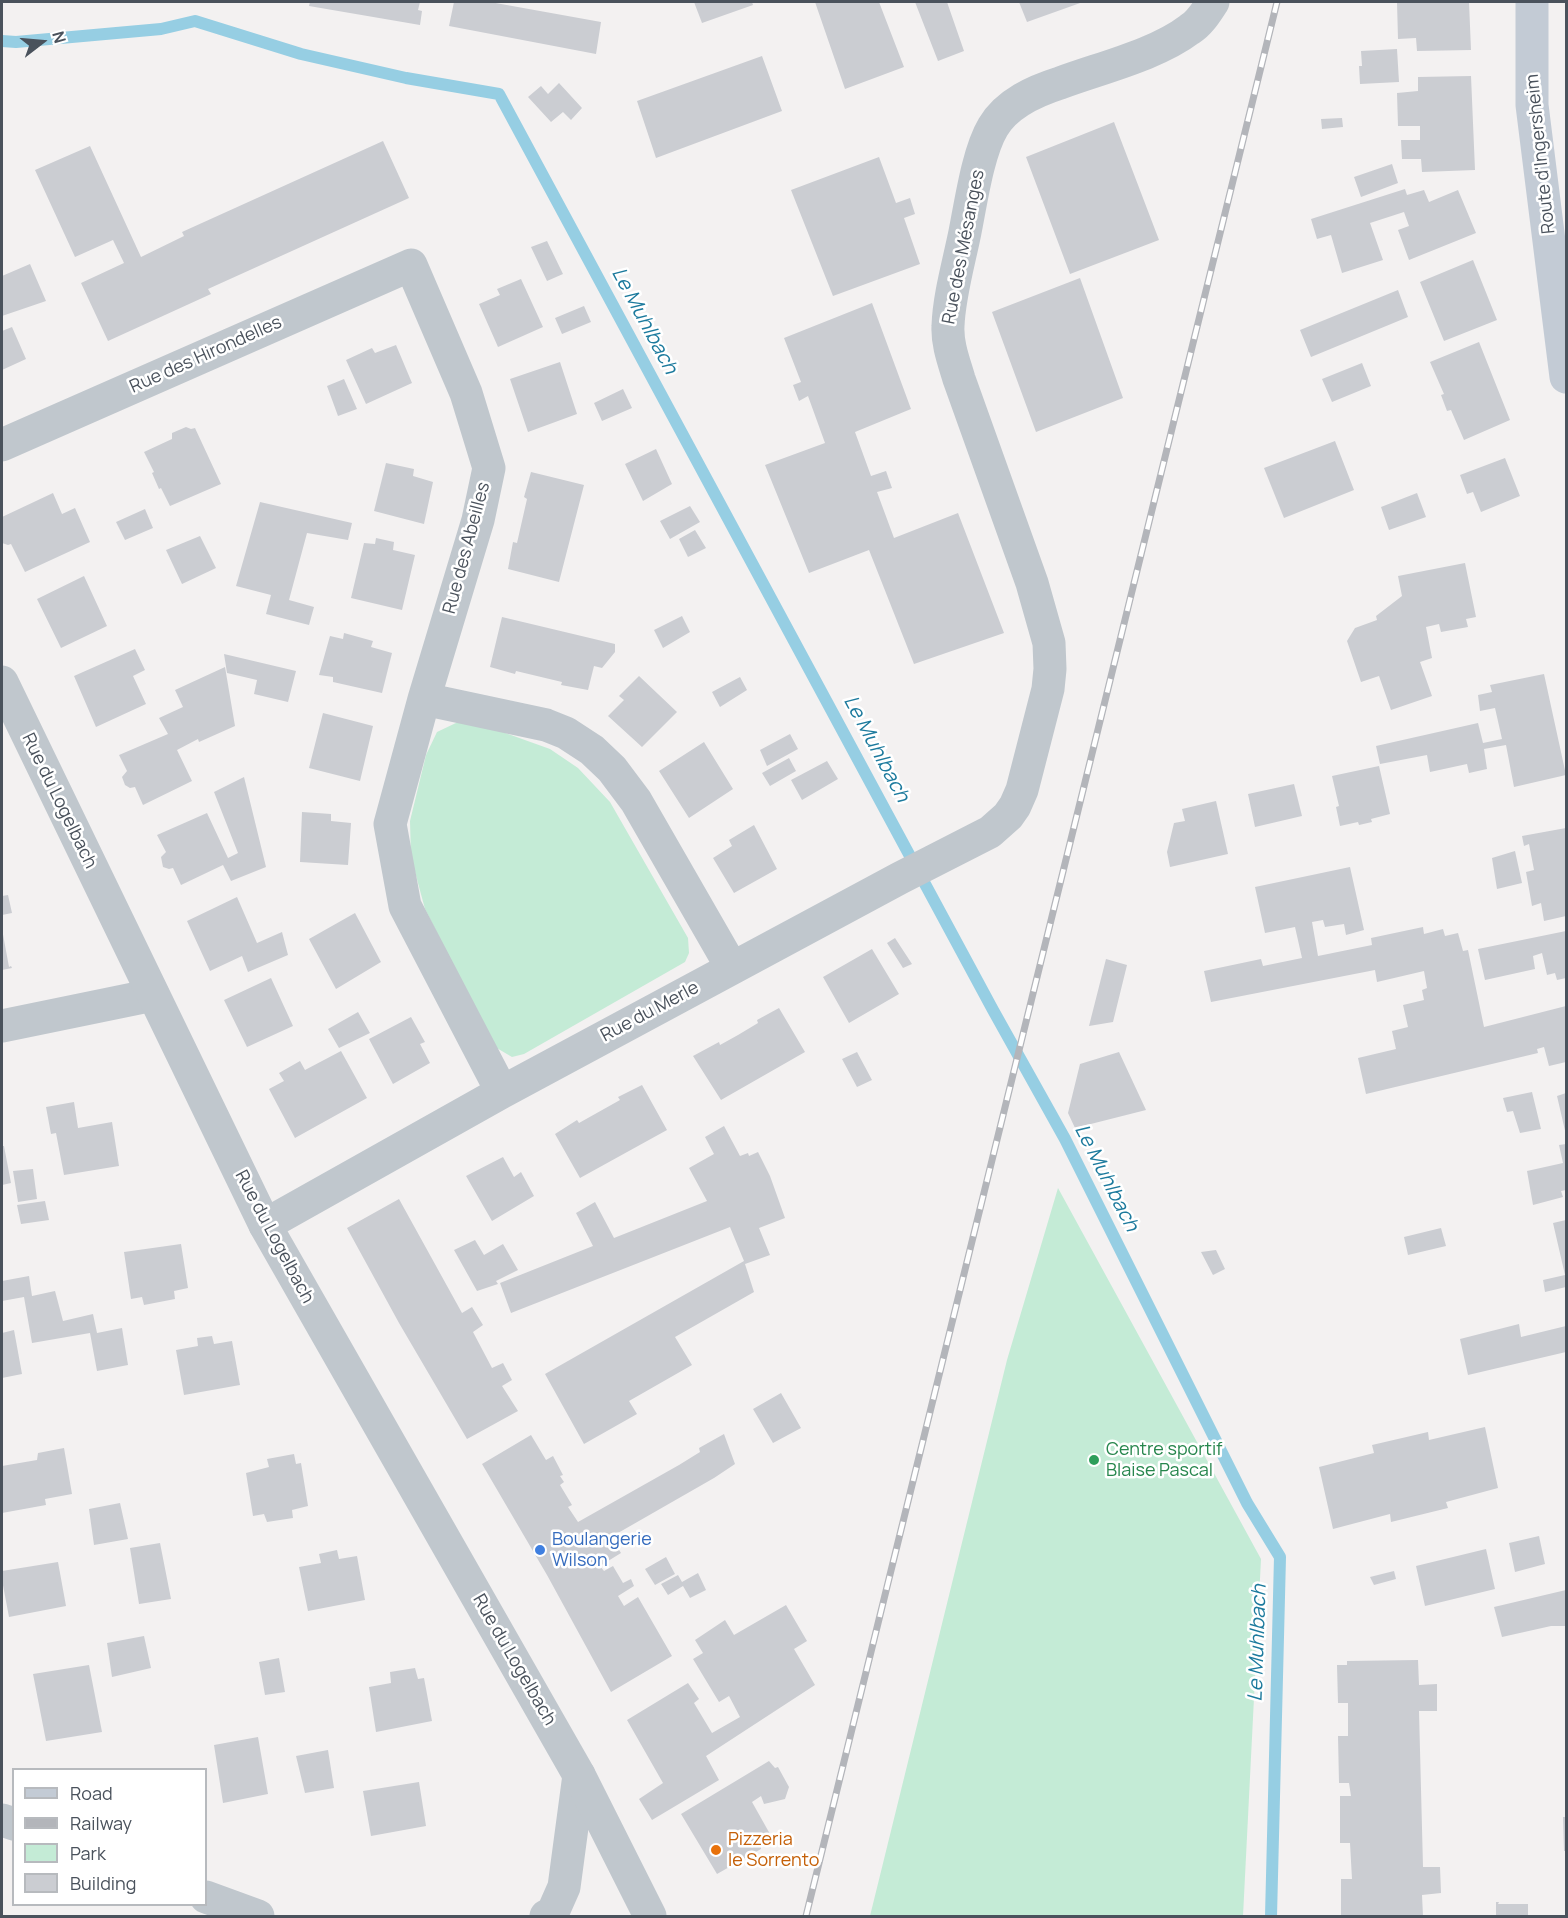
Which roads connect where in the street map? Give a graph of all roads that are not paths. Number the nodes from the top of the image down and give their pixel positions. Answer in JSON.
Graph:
{"nodes":[{"id":1,"x":1213,"y":2,"type":"edge"},
{"id":2,"x":1532,"y":2,"type":"edge"},
{"id":3,"x":411,"y":265,"type":"joint"},
{"id":4,"x":1566,"y":377,"type":"edge"},
{"id":5,"x":2,"y":445,"type":"edge"},
{"id":6,"x":2,"y":682,"type":"edge"},
{"id":7,"x":424,"y":699,"type":"junction"},
{"id":8,"x":1022,"y":790,"type":"joint"},
{"id":9,"x":732,"y":968,"type":"junction"},
{"id":10,"x":153,"y":995,"type":"junction"},
{"id":11,"x":2,"y":1026,"type":"edge"},
{"id":12,"x":502,"y":1092,"type":"junction"},
{"id":13,"x":265,"y":1225,"type":"junction"},
{"id":14,"x":579,"y":1775,"type":"junction"},
{"id":15,"x":207,"y":1897,"type":"edge"},
{"id":16,"x":258,"y":1917,"type":"edge"},
{"id":17,"x":546,"y":1917,"type":"edge"},
{"id":18,"x":650,"y":1917,"type":"edge"}],
"edges":[{"from":1,"to":8,"type":"street","name":"Rue des Mésanges"},
{"from":2,"to":4,"type":"main road","name":"Route d'Ingersheim"},
{"from":3,"to":5,"type":"street","name":"Rue des Hirondelles"},
{"from":3,"to":7,"type":"street","name":"Rue des Abeilles"},
{"from":6,"to":10,"type":"street","name":"Rue du Logelbach"},
{"from":7,"to":9,"type":"street"},
{"from":7,"to":12,"type":"street","name":"Rue des Abeilles"},
{"from":8,"to":9,"type":"street","name":"Rue du Merle"},
{"from":9,"to":12,"type":"street","name":"Rue du Merle"},
{"from":10,"to":11,"type":"street"},
{"from":10,"to":13,"type":"street","name":"Rue du Logelbach"},
{"from":12,"to":13,"type":"street","name":"Rue du Merle"},
{"from":13,"to":14,"type":"street","name":"Rue du Logelbach"},
{"from":14,"to":17,"type":"street"},
{"from":14,"to":18,"type":"street","name":"Rue du Logelbach"},
{"from":15,"to":16,"type":"street"}]}
